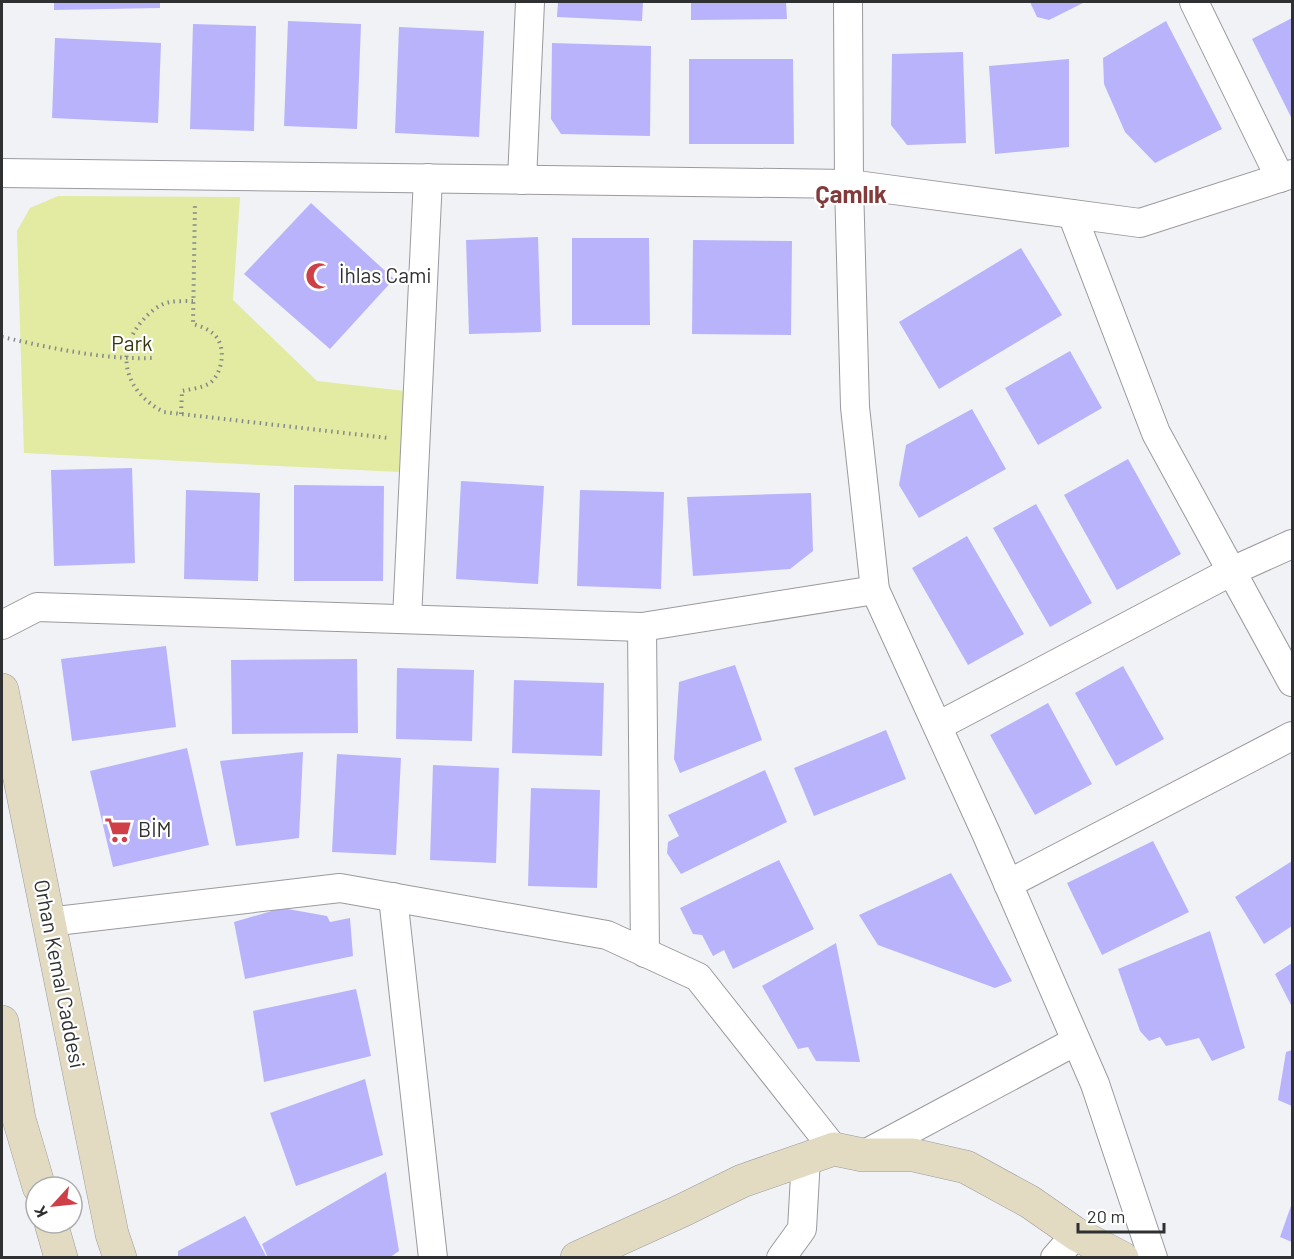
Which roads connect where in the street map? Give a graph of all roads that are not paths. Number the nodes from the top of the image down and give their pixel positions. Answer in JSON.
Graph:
{"nodes":[{"id":1,"x":530,"y":2,"type":"edge"},
{"id":2,"x":848,"y":2,"type":"edge"},
{"id":3,"x":1194,"y":2,"type":"edge"},
{"id":4,"x":2,"y":173,"type":"edge"},
{"id":5,"x":1286,"y":176,"type":"edge"},
{"id":6,"x":428,"y":178,"type":"junction"},
{"id":7,"x":522,"y":180,"type":"junction"},
{"id":8,"x":849,"y":184,"type":"junction"},
{"id":9,"x":1072,"y":214,"type":"junction"},
{"id":10,"x":1293,"y":544,"type":"edge"},
{"id":11,"x":1232,"y":571,"type":"junction"},
{"id":12,"x":875,"y":590,"type":"junction"},
{"id":13,"x":407,"y":619,"type":"junction"},
{"id":14,"x":2,"y":625,"type":"edge"},
{"id":15,"x":642,"y":627,"type":"junction"},
{"id":16,"x":1293,"y":682,"type":"edge"},
{"id":17,"x":2,"y":690,"type":"edge"},
{"id":18,"x":938,"y":726,"type":"junction"},
{"id":19,"x":1293,"y":736,"type":"edge"},
{"id":20,"x":1008,"y":884,"type":"junction"},
{"id":21,"x":393,"y":897,"type":"junction"},
{"id":22,"x":48,"y":922,"type":"junction"},
{"id":23,"x":645,"y":953,"type":"junction"},
{"id":24,"x":2,"y":1022,"type":"edge"},
{"id":25,"x":1076,"y":1041,"type":"junction"},
{"id":26,"x":4,"y":1057,"type":"edge"},
{"id":27,"x":835,"y":1154,"type":"junction"},
{"id":28,"x":35,"y":1175,"type":"edge"},
{"id":29,"x":55,"y":1235,"type":"edge"},
{"id":30,"x":1066,"y":1245,"type":"edge"},
{"id":31,"x":61,"y":1257,"type":"edge"},
{"id":32,"x":120,"y":1257,"type":"edge"},
{"id":33,"x":433,"y":1257,"type":"edge"},
{"id":34,"x":577,"y":1257,"type":"edge"},
{"id":35,"x":781,"y":1257,"type":"edge"},
{"id":36,"x":1122,"y":1257,"type":"edge"},
{"id":37,"x":1153,"y":1257,"type":"edge"}],
"edges":[{"from":1,"to":7,"type":"street"},
{"from":2,"to":8,"type":"street"},
{"from":3,"to":5,"type":"street"},
{"from":4,"to":6,"type":"street"},
{"from":5,"to":9,"type":"street"},
{"from":6,"to":7,"type":"street"},
{"from":6,"to":13,"type":"street"},
{"from":7,"to":8,"type":"street"},
{"from":8,"to":9,"type":"street"},
{"from":8,"to":12,"type":"street"},
{"from":9,"to":11,"type":"street"},
{"from":10,"to":11,"type":"street"},
{"from":11,"to":16,"type":"street"},
{"from":11,"to":18,"type":"street"},
{"from":12,"to":15,"type":"street"},
{"from":12,"to":18,"type":"street"},
{"from":13,"to":14,"type":"street"},
{"from":13,"to":15,"type":"street"},
{"from":15,"to":23,"type":"street"},
{"from":17,"to":22,"type":"main road","name":"Orhan Kemal Caddesi"},
{"from":18,"to":20,"type":"street"},
{"from":19,"to":20,"type":"street"},
{"from":20,"to":25,"type":"street"},
{"from":21,"to":22,"type":"street"},
{"from":21,"to":23,"type":"street"},
{"from":21,"to":33,"type":"street"},
{"from":22,"to":32,"type":"main road","name":"Orhan Kemal Caddesi"},
{"from":23,"to":27,"type":"street"},
{"from":24,"to":26,"type":"main road"},
{"from":25,"to":27,"type":"street"},
{"from":25,"to":37,"type":"street"},
{"from":26,"to":28,"type":"main road"},
{"from":27,"to":30,"type":"main road"},
{"from":27,"to":34,"type":"main road"},
{"from":27,"to":35,"type":"street"},
{"from":29,"to":31,"type":"main road"},
{"from":30,"to":36,"type":"main road"}]}
